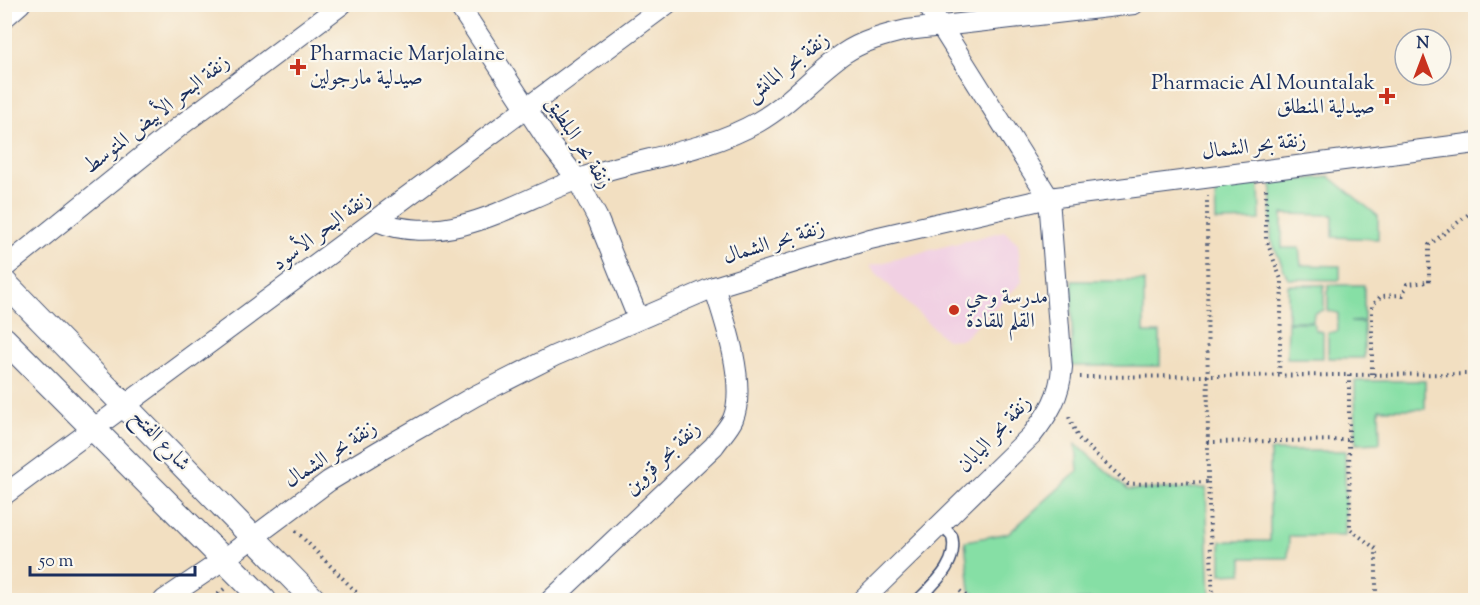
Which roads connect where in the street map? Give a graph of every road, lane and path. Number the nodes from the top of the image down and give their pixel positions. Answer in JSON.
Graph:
{"nodes":[{"id":1,"x":20,"y":4,"type":"edge"},
{"id":2,"x":342,"y":4,"type":"edge"},
{"id":3,"x":458,"y":4,"type":"edge"},
{"id":4,"x":667,"y":4,"type":"edge"},
{"id":5,"x":927,"y":4,"type":"edge"},
{"id":6,"x":1134,"y":4,"type":"edge"},
{"id":7,"x":322,"y":10,"type":"edge"},
{"id":8,"x":4,"y":18,"type":"edge"},
{"id":9,"x":941,"y":27,"type":"junction"},
{"id":10,"x":526,"y":107,"type":"junction"},
{"id":11,"x":1476,"y":143,"type":"edge"},
{"id":12,"x":1266,"y":170,"type":"junction"},
{"id":13,"x":1207,"y":177,"type":"junction"},
{"id":14,"x":577,"y":179,"type":"junction"},
{"id":15,"x":1049,"y":198,"type":"junction"},
{"id":16,"x":1470,"y":213,"type":"dead end"},
{"id":17,"x":377,"y":221,"type":"junction"},
{"id":18,"x":4,"y":268,"type":"edge"},
{"id":19,"x":4,"y":282,"type":"edge"},
{"id":20,"x":714,"y":287,"type":"junction"},
{"id":21,"x":638,"y":318,"type":"junction"},
{"id":22,"x":4,"y":339,"type":"edge"},
{"id":23,"x":1349,"y":374,"type":"junction"},
{"id":24,"x":1372,"y":374,"type":"junction"},
{"id":25,"x":1476,"y":374,"type":"edge"},
{"id":26,"x":1206,"y":375,"type":"junction"},
{"id":27,"x":1279,"y":375,"type":"junction"},
{"id":28,"x":1060,"y":384,"type":"junction"},
{"id":29,"x":127,"y":406,"type":"junction"},
{"id":30,"x":94,"y":429,"type":"junction"},
{"id":31,"x":1349,"y":441,"type":"junction"},
{"id":32,"x":1208,"y":442,"type":"junction"},
{"id":33,"x":1208,"y":482,"type":"junction"},
{"id":34,"x":4,"y":495,"type":"edge"},
{"id":35,"x":942,"y":525,"type":"junction"},
{"id":36,"x":262,"y":532,"type":"junction"},
{"id":37,"x":223,"y":560,"type":"junction"},
{"id":38,"x":960,"y":591,"type":"dead end"},
{"id":39,"x":164,"y":600,"type":"edge"},
{"id":40,"x":264,"y":600,"type":"edge"},
{"id":41,"x":314,"y":600,"type":"edge"},
{"id":42,"x":364,"y":600,"type":"edge"},
{"id":43,"x":551,"y":600,"type":"edge"},
{"id":44,"x":863,"y":600,"type":"edge"},
{"id":45,"x":918,"y":600,"type":"edge"},
{"id":46,"x":971,"y":600,"type":"edge"},
{"id":47,"x":1213,"y":600,"type":"edge"},
{"id":48,"x":1376,"y":600,"type":"edge"}],
"edges":[{"from":1,"to":8,"type":"street"},
{"from":2,"to":7,"type":"street","name":"زنقة البحر الأبيض المتوسط"},
{"from":3,"to":10,"type":"street","name":"زنقة بحر البلطيق"},
{"from":4,"to":10,"type":"street","name":"زنقة البحر الأسود"},
{"from":5,"to":9,"type":"street"},
{"from":6,"to":9,"type":"street","name":"زنقة بحر المانش"},
{"from":7,"to":18,"type":"street","name":"زنقة البحر الأبيض المتوسط"},
{"from":9,"to":14,"type":"street","name":"زنقة بحر المانش"},
{"from":9,"to":15,"type":"street"},
{"from":10,"to":14,"type":"street","name":"زنقة بحر البلطيق"},
{"from":10,"to":17,"type":"street","name":"زنقة البحر الأسود"},
{"from":11,"to":12,"type":"street","name":"زنقة بحر الشمال"},
{"from":12,"to":13,"type":"street","name":"زنقة بحر الشمال"},
{"from":12,"to":27,"type":"path"},
{"from":13,"to":15,"type":"street","name":"زنقة بحر الشمال"},
{"from":13,"to":26,"type":"path"},
{"from":14,"to":17,"type":"street","name":"زنقة بحر المانش"},
{"from":14,"to":21,"type":"street","name":"زنقة بحر البلطيق"},
{"from":15,"to":20,"type":"street","name":"زنقة بحر الشمال"},
{"from":15,"to":28,"type":"street"},
{"from":16,"to":24,"type":"path"},
{"from":17,"to":29,"type":"street","name":"زنقة البحر الأسود"},
{"from":19,"to":29,"type":"street","name":"شارع الفتح"},
{"from":20,"to":21,"type":"street","name":"زنقة بحر الشمال"},
{"from":20,"to":43,"type":"street","name":"زنقة بحر قزوين"},
{"from":21,"to":36,"type":"street","name":"زنقة بحر الشمال"},
{"from":22,"to":30,"type":"street"},
{"from":23,"to":24,"type":"path"},
{"from":23,"to":27,"type":"path"},
{"from":23,"to":31,"type":"path"},
{"from":24,"to":25,"type":"path"},
{"from":26,"to":27,"type":"path"},
{"from":26,"to":28,"type":"path"},
{"from":26,"to":32,"type":"path"},
{"from":28,"to":33,"type":"path"},
{"from":28,"to":35,"type":"street","name":"زنقة بحر اليابان"},
{"from":29,"to":30,"type":"street","name":"زنقة البحر الأسود"},
{"from":29,"to":36,"type":"street","name":"شارع الفتح"},
{"from":30,"to":34,"type":"street","name":"زنقة البحر الأسود"},
{"from":30,"to":37,"type":"street"},
{"from":31,"to":32,"type":"path"},
{"from":31,"to":48,"type":"path"},
{"from":32,"to":33,"type":"path"},
{"from":33,"to":47,"type":"path"},
{"from":35,"to":44,"type":"street","name":"زنقة بحر اليابان"},
{"from":35,"to":45,"type":"lane"},
{"from":36,"to":37,"type":"street","name":"زنقة بحر الشمال"},
{"from":36,"to":41,"type":"street","name":"شارع الفتح"},
{"from":36,"to":42,"type":"path"},
{"from":37,"to":39,"type":"street","name":"زنقة بحر الشمال"},
{"from":37,"to":40,"type":"street"},
{"from":38,"to":46,"type":"path"}]}
